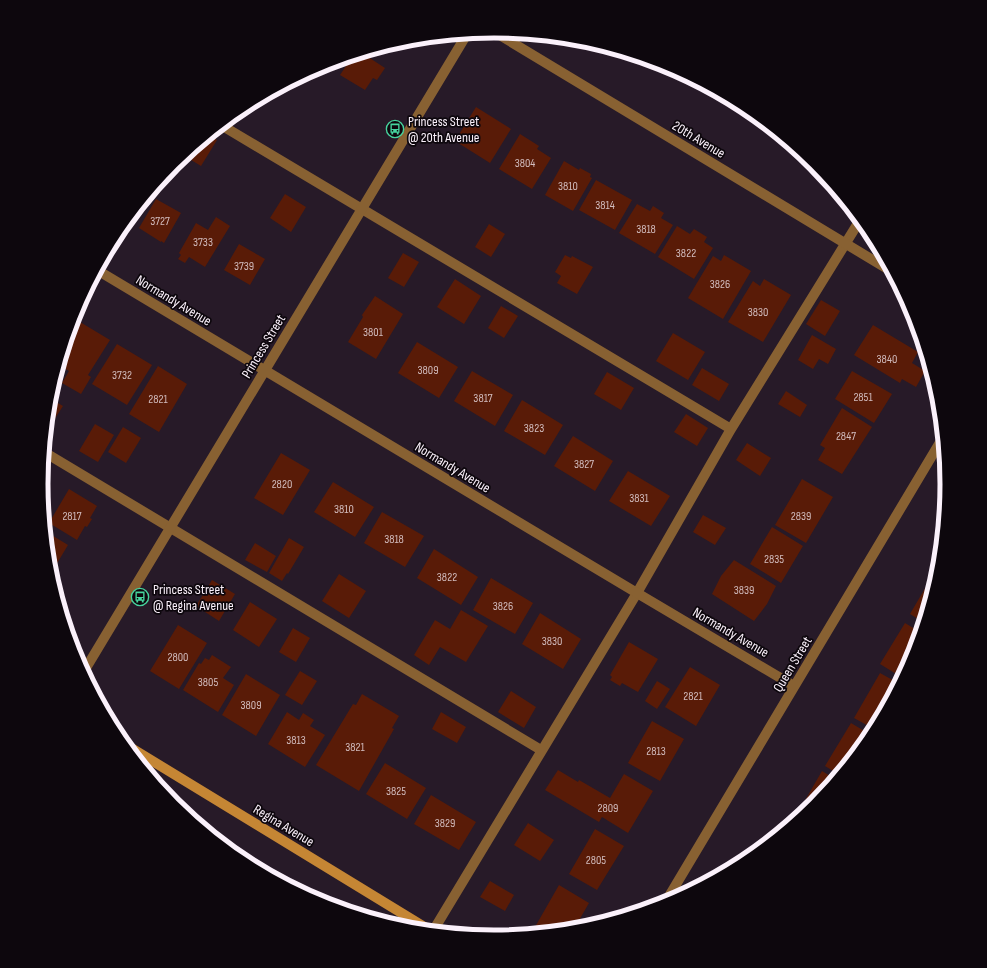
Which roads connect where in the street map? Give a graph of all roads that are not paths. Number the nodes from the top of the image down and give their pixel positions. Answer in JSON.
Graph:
{"nodes":[{"id":1,"x":505,"y":38,"type":"edge"},
{"id":2,"x":464,"y":39,"type":"edge"},
{"id":3,"x":226,"y":127,"type":"edge"},
{"id":4,"x":362,"y":210,"type":"junction"},
{"id":5,"x":857,"y":226,"type":"edge"},
{"id":6,"x":846,"y":244,"type":"junction"},
{"id":7,"x":883,"y":266,"type":"edge"},
{"id":8,"x":101,"y":272,"type":"edge"},
{"id":9,"x":265,"y":370,"type":"junction"},
{"id":10,"x":731,"y":429,"type":"junction"},
{"id":11,"x":938,"y":446,"type":"edge"},
{"id":12,"x":48,"y":454,"type":"edge"},
{"id":13,"x":170,"y":529,"type":"junction"},
{"id":14,"x":637,"y":593,"type":"junction"},
{"id":15,"x":87,"y":667,"type":"edge"},
{"id":16,"x":794,"y":686,"type":"junction"},
{"id":17,"x":541,"y":750,"type":"junction"},
{"id":18,"x":137,"y":751,"type":"edge"},
{"id":19,"x":671,"y":893,"type":"edge"},
{"id":20,"x":419,"y":923,"type":"edge"},
{"id":21,"x":435,"y":926,"type":"edge"}],
"edges":[{"from":1,"to":6,"type":"street","name":"20th Avenue"},
{"from":2,"to":4,"type":"street","name":"Princess Street"},
{"from":3,"to":4,"type":"street"},
{"from":4,"to":9,"type":"street","name":"Princess Street"},
{"from":4,"to":10,"type":"street"},
{"from":5,"to":6,"type":"street"},
{"from":6,"to":7,"type":"street","name":"20th Avenue"},
{"from":6,"to":10,"type":"street"},
{"from":8,"to":9,"type":"street","name":"Normandy Avenue"},
{"from":9,"to":13,"type":"street","name":"Princess Street"},
{"from":9,"to":14,"type":"street","name":"Normandy Avenue"},
{"from":10,"to":14,"type":"street"},
{"from":11,"to":16,"type":"street","name":"Queen Street"},
{"from":12,"to":13,"type":"street"},
{"from":13,"to":15,"type":"street","name":"Princess Street"},
{"from":13,"to":17,"type":"street"},
{"from":14,"to":16,"type":"street","name":"Normandy Avenue"},
{"from":14,"to":17,"type":"street"},
{"from":16,"to":19,"type":"street","name":"Queen Street"},
{"from":17,"to":21,"type":"street"},
{"from":18,"to":20,"type":"street","name":"Regina Avenue"}]}
